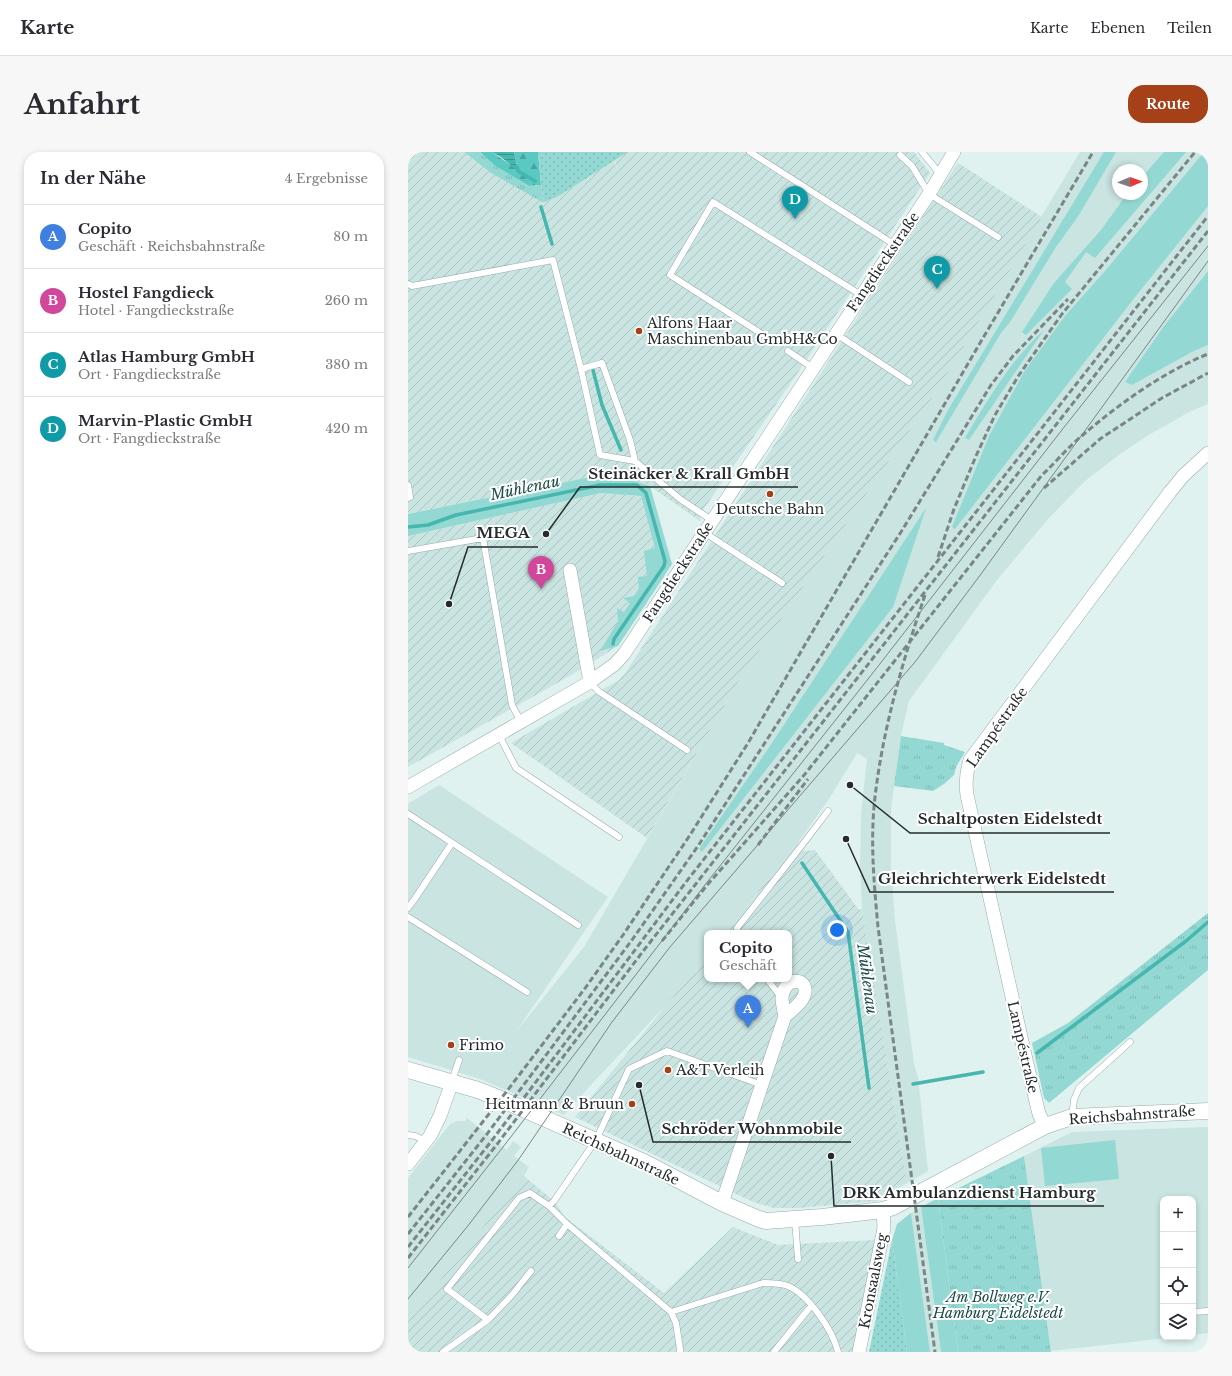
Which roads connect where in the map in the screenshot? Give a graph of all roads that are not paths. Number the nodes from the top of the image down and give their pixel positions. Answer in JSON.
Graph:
{"nodes":[{"id":1,"x":750,"y":152,"type":"edge"},
{"id":2,"x":922,"y":152,"type":"edge"},
{"id":3,"x":954,"y":152,"type":"edge"},
{"id":4,"x":900,"y":155,"type":"dead end"},
{"id":5,"x":941,"y":176,"type":"junction"},
{"id":6,"x":929,"y":194,"type":"junction"},
{"id":7,"x":998,"y":237,"type":"dead end"},
{"id":8,"x":895,"y":245,"type":"junction"},
{"id":9,"x":409,"y":285,"type":"edge"},
{"id":10,"x":861,"y":295,"type":"junction"},
{"id":11,"x":762,"y":334,"type":"dead end"},
{"id":12,"x":836,"y":334,"type":"junction"},
{"id":13,"x":788,"y":350,"type":"dead end"},
{"id":14,"x":813,"y":368,"type":"junction"},
{"id":15,"x":580,"y":369,"type":"junction"},
{"id":16,"x":909,"y":382,"type":"dead end"},
{"id":17,"x":1208,"y":453,"type":"edge"},
{"id":18,"x":635,"y":461,"type":"junction"},
{"id":19,"x":408,"y":485,"type":"edge"},
{"id":20,"x":408,"y":498,"type":"edge"},
{"id":21,"x":712,"y":521,"type":"junction"},
{"id":22,"x":705,"y":533,"type":"junction"},
{"id":23,"x":408,"y":551,"type":"edge"},
{"id":24,"x":570,"y":570,"type":"dead end"},
{"id":25,"x":782,"y":583,"type":"dead end"},
{"id":26,"x":590,"y":682,"type":"junction"},
{"id":27,"x":521,"y":722,"type":"junction"},
{"id":28,"x":498,"y":735,"type":"junction"},
{"id":29,"x":687,"y":750,"type":"dead end"},
{"id":30,"x":408,"y":787,"type":"edge"},
{"id":31,"x":828,"y":811,"type":"dead end"},
{"id":32,"x":408,"y":814,"type":"edge"},
{"id":33,"x":619,"y":837,"type":"dead end"},
{"id":34,"x":452,"y":843,"type":"junction"},
{"id":35,"x":408,"y":908,"type":"edge"},
{"id":36,"x":408,"y":917,"type":"edge"},
{"id":37,"x":578,"y":925,"type":"dead end"},
{"id":38,"x":737,"y":930,"type":"edge"},
{"id":39,"x":769,"y":982,"type":"edge"},
{"id":40,"x":791,"y":982,"type":"edge"},
{"id":41,"x":792,"y":982,"type":"edge"},
{"id":42,"x":527,"y":992,"type":"dead end"},
{"id":43,"x":782,"y":998,"type":"junction"},
{"id":44,"x":785,"y":1016,"type":"junction"},
{"id":45,"x":1130,"y":1042,"type":"dead end"},
{"id":46,"x":459,"y":1060,"type":"dead end"},
{"id":47,"x":408,"y":1070,"type":"edge"},
{"id":48,"x":452,"y":1082,"type":"junction"},
{"id":49,"x":762,"y":1085,"type":"junction"},
{"id":50,"x":1208,"y":1111,"type":"edge"},
{"id":51,"x":1072,"y":1116,"type":"junction"},
{"id":52,"x":1045,"y":1126,"type":"junction"},
{"id":53,"x":408,"y":1136,"type":"edge"},
{"id":54,"x":596,"y":1140,"type":"junction"},
{"id":55,"x":426,"y":1141,"type":"junction"},
{"id":56,"x":408,"y":1164,"type":"edge"},
{"id":57,"x":722,"y":1203,"type":"junction"},
{"id":58,"x":549,"y":1206,"type":"junction"},
{"id":59,"x":884,"y":1210,"type":"junction"},
{"id":60,"x":795,"y":1219,"type":"junction"},
{"id":61,"x":568,"y":1224,"type":"junction"},
{"id":62,"x":559,"y":1236,"type":"dead end"},
{"id":63,"x":798,"y":1259,"type":"dead end"},
{"id":64,"x":531,"y":1271,"type":"dead end"},
{"id":65,"x":811,"y":1306,"type":"junction"},
{"id":66,"x":1208,"y":1311,"type":"edge"},
{"id":67,"x":671,"y":1312,"type":"junction"},
{"id":68,"x":1196,"y":1312,"type":"edge"},
{"id":69,"x":488,"y":1320,"type":"junction"},
{"id":70,"x":443,"y":1352,"type":"edge"},
{"id":71,"x":680,"y":1352,"type":"edge"},
{"id":72,"x":774,"y":1352,"type":"edge"},
{"id":73,"x":838,"y":1352,"type":"edge"},
{"id":74,"x":859,"y":1352,"type":"edge"}],
"edges":[{"from":1,"to":8,"type":"lane"},
{"from":2,"to":5,"type":"lane"},
{"from":3,"to":5,"type":"street","name":"Fangdieckstraße"},
{"from":4,"to":6,"type":"lane"},
{"from":5,"to":6,"type":"street","name":"Fangdieckstraße"},
{"from":6,"to":7,"type":"lane"},
{"from":6,"to":8,"type":"street","name":"Fangdieckstraße"},
{"from":8,"to":10,"type":"street","name":"Fangdieckstraße"},
{"from":9,"to":15,"type":"lane"},
{"from":10,"to":11,"type":"lane"},
{"from":10,"to":12,"type":"street","name":"Fangdieckstraße"},
{"from":12,"to":14,"type":"street","name":"Fangdieckstraße"},
{"from":12,"to":16,"type":"lane"},
{"from":13,"to":14,"type":"lane"},
{"from":14,"to":21,"type":"street","name":"Fangdieckstraße"},
{"from":15,"to":18,"type":"lane"},
{"from":15,"to":18,"type":"lane"},
{"from":17,"to":52,"type":"street","name":"Lampéstraße"},
{"from":18,"to":21,"type":"lane"},
{"from":19,"to":20,"type":"lane"},
{"from":21,"to":22,"type":"street","name":"Fangdieckstraße"},
{"from":22,"to":25,"type":"lane"},
{"from":22,"to":26,"type":"street","name":"Fangdieckstraße"},
{"from":23,"to":27,"type":"lane"},
{"from":24,"to":26,"type":"street"},
{"from":26,"to":27,"type":"street","name":"Fangdieckstraße"},
{"from":26,"to":29,"type":"lane"},
{"from":27,"to":28,"type":"street","name":"Fangdieckstraße"},
{"from":28,"to":30,"type":"street","name":"Fangdieckstraße"},
{"from":28,"to":33,"type":"lane"},
{"from":31,"to":38,"type":"lane"},
{"from":32,"to":34,"type":"lane"},
{"from":34,"to":35,"type":"lane"},
{"from":34,"to":37,"type":"lane"},
{"from":36,"to":42,"type":"lane"},
{"from":39,"to":43,"type":"lane"},
{"from":40,"to":43,"type":"street"},
{"from":41,"to":44,"type":"street"},
{"from":43,"to":44,"type":"street"},
{"from":44,"to":49,"type":"street"},
{"from":45,"to":51,"type":"lane"},
{"from":46,"to":48,"type":"lane"},
{"from":47,"to":48,"type":"street","name":"Reichsbahnstraße"},
{"from":48,"to":54,"type":"street","name":"Reichsbahnstraße"},
{"from":48,"to":55,"type":"street"},
{"from":49,"to":54,"type":"lane"},
{"from":49,"to":57,"type":"street"},
{"from":50,"to":51,"type":"street","name":"Reichsbahnstraße"},
{"from":51,"to":52,"type":"street","name":"Reichsbahnstraße"},
{"from":52,"to":59,"type":"street","name":"Reichsbahnstraße"},
{"from":53,"to":55,"type":"lane"},
{"from":54,"to":57,"type":"street","name":"Reichsbahnstraße"},
{"from":54,"to":58,"type":"lane"},
{"from":55,"to":56,"type":"street"},
{"from":57,"to":60,"type":"street","name":"Reichsbahnstraße"},
{"from":58,"to":61,"type":"lane"},
{"from":58,"to":69,"type":"lane"},
{"from":59,"to":60,"type":"street","name":"Reichsbahnstraße"},
{"from":59,"to":74,"type":"street","name":"Kronsaalsweg"},
{"from":60,"to":63,"type":"lane"},
{"from":61,"to":62,"type":"lane"},
{"from":61,"to":67,"type":"lane"},
{"from":64,"to":69,"type":"lane"},
{"from":65,"to":67,"type":"lane"},
{"from":65,"to":72,"type":"lane"},
{"from":65,"to":73,"type":"lane"},
{"from":66,"to":68,"type":"lane"},
{"from":67,"to":71,"type":"lane"},
{"from":69,"to":70,"type":"lane"}]}
